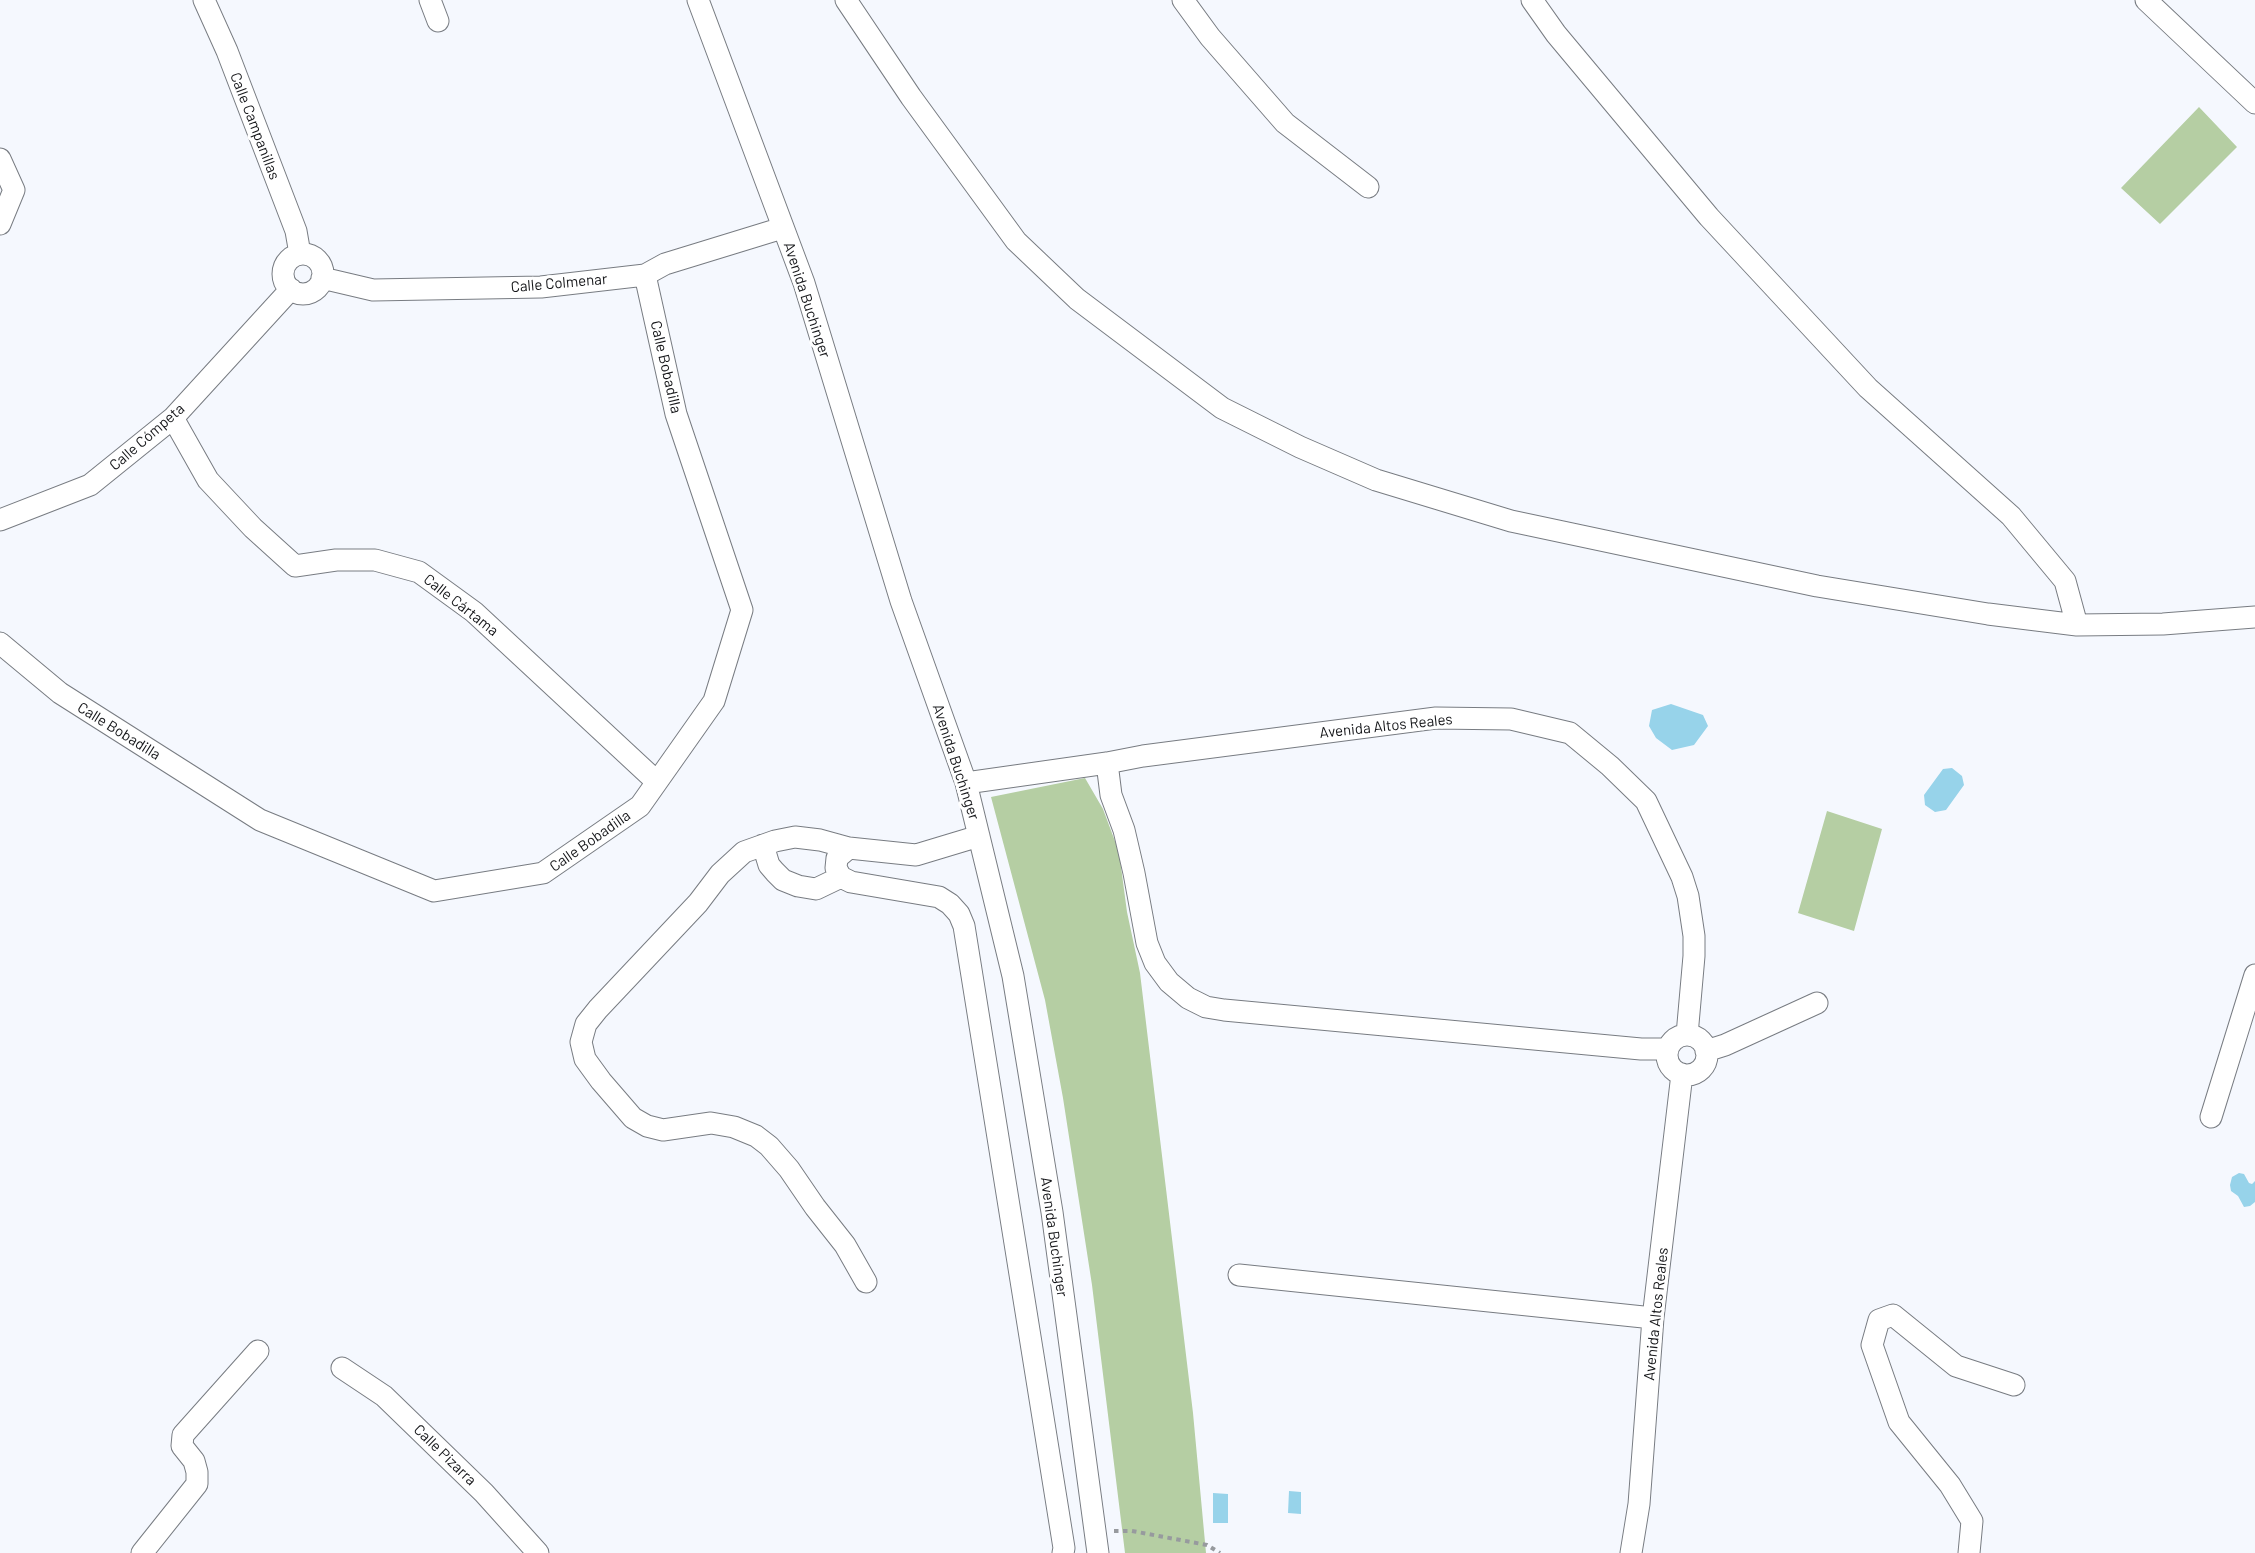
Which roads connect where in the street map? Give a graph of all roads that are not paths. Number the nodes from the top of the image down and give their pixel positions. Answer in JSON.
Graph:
{"nodes":[{"id":1,"x":204,"y":0,"type":"edge"},
{"id":2,"x":430,"y":0,"type":"edge"},
{"id":3,"x":698,"y":0,"type":"edge"},
{"id":4,"x":846,"y":0,"type":"edge"},
{"id":5,"x":1183,"y":0,"type":"edge"},
{"id":6,"x":1532,"y":0,"type":"edge"},
{"id":7,"x":2146,"y":0,"type":"edge"},
{"id":8,"x":438,"y":21,"type":"dead end"},
{"id":9,"x":2255,"y":103,"type":"edge"},
{"id":10,"x":0,"y":159,"type":"edge"},
{"id":11,"x":1368,"y":187,"type":"dead end"},
{"id":12,"x":780,"y":219,"type":"junction"},
{"id":13,"x":0,"y":224,"type":"edge"},
{"id":14,"x":300,"y":254,"type":"junction"},
{"id":15,"x":645,"y":275,"type":"junction"},
{"id":16,"x":322,"y":278,"type":"junction"},
{"id":17,"x":291,"y":289,"type":"junction"},
{"id":18,"x":173,"y":418,"type":"junction"},
{"id":19,"x":0,"y":520,"type":"edge"},
{"id":20,"x":2255,"y":617,"type":"edge"},
{"id":21,"x":2077,"y":625,"type":"junction"},
{"id":22,"x":0,"y":644,"type":"edge"},
{"id":23,"x":1107,"y":763,"type":"junction"},
{"id":24,"x":657,"y":782,"type":"junction"},
{"id":25,"x":966,"y":783,"type":"junction"},
{"id":26,"x":979,"y":836,"type":"junction"},
{"id":27,"x":763,"y":845,"type":"junction"},
{"id":28,"x":849,"y":848,"type":"junction"},
{"id":29,"x":841,"y":877,"type":"junction"},
{"id":30,"x":2255,"y":975,"type":"edge"},
{"id":31,"x":1817,"y":1003,"type":"dead end"},
{"id":32,"x":1687,"y":1035,"type":"junction"},
{"id":33,"x":1667,"y":1049,"type":"junction"},
{"id":34,"x":1706,"y":1051,"type":"junction"},
{"id":35,"x":1682,"y":1074,"type":"junction"},
{"id":36,"x":2211,"y":1117,"type":"dead end"},
{"id":37,"x":1239,"y":1275,"type":"dead end"},
{"id":38,"x":866,"y":1282,"type":"dead end"},
{"id":39,"x":1653,"y":1318,"type":"junction"},
{"id":40,"x":258,"y":1351,"type":"dead end"},
{"id":41,"x":342,"y":1368,"type":"dead end"},
{"id":42,"x":2014,"y":1384,"type":"dead end"},
{"id":43,"x":142,"y":1553,"type":"edge"},
{"id":44,"x":538,"y":1553,"type":"edge"},
{"id":45,"x":1063,"y":1553,"type":"edge"},
{"id":46,"x":1098,"y":1553,"type":"edge"},
{"id":47,"x":1631,"y":1553,"type":"edge"},
{"id":48,"x":1969,"y":1553,"type":"edge"}],
"edges":[{"from":1,"to":14,"type":"street","name":"Calle Campanillas"},
{"from":2,"to":8,"type":"street"},
{"from":3,"to":12,"type":"street","name":"Avenida Buchinger"},
{"from":4,"to":21,"type":"street"},
{"from":5,"to":11,"type":"street"},
{"from":6,"to":21,"type":"street"},
{"from":7,"to":9,"type":"street"},
{"from":10,"to":13,"type":"street"},
{"from":12,"to":15,"type":"street","name":"Calle Colmenar"},
{"from":12,"to":25,"type":"street","name":"Avenida Buchinger"},
{"from":14,"to":16,"type":"street"},
{"from":14,"to":17,"type":"street"},
{"from":15,"to":16,"type":"street","name":"Calle Colmenar"},
{"from":15,"to":24,"type":"street","name":"Calle Bobadilla"},
{"from":16,"to":17,"type":"street"},
{"from":17,"to":18,"type":"street","name":"Calle Cómpeta"},
{"from":18,"to":19,"type":"street","name":"Calle Cómpeta"},
{"from":18,"to":24,"type":"street","name":"Calle Cártama"},
{"from":20,"to":21,"type":"street"},
{"from":22,"to":24,"type":"street","name":"Calle Bobadilla"},
{"from":23,"to":25,"type":"street","name":"Avenida Altos Reales"},
{"from":23,"to":32,"type":"street","name":"Avenida Altos Reales"},
{"from":23,"to":33,"type":"street"},
{"from":25,"to":26,"type":"street","name":"Avenida Buchinger"},
{"from":26,"to":28,"type":"street"},
{"from":26,"to":46,"type":"street","name":"Avenida Buchinger"},
{"from":27,"to":28,"type":"street"},
{"from":27,"to":29,"type":"street"},
{"from":27,"to":38,"type":"street"},
{"from":28,"to":29,"type":"street"},
{"from":29,"to":45,"type":"street"},
{"from":30,"to":36,"type":"street"},
{"from":31,"to":34,"type":"street"},
{"from":32,"to":33,"type":"street"},
{"from":32,"to":34,"type":"street"},
{"from":33,"to":35,"type":"street"},
{"from":34,"to":35,"type":"street"},
{"from":35,"to":39,"type":"street","name":"Avenida Altos Reales"},
{"from":37,"to":39,"type":"street"},
{"from":39,"to":47,"type":"street","name":"Avenida Altos Reales"},
{"from":40,"to":43,"type":"street"},
{"from":41,"to":44,"type":"street","name":"Calle Pizarra"},
{"from":42,"to":48,"type":"street"}]}
